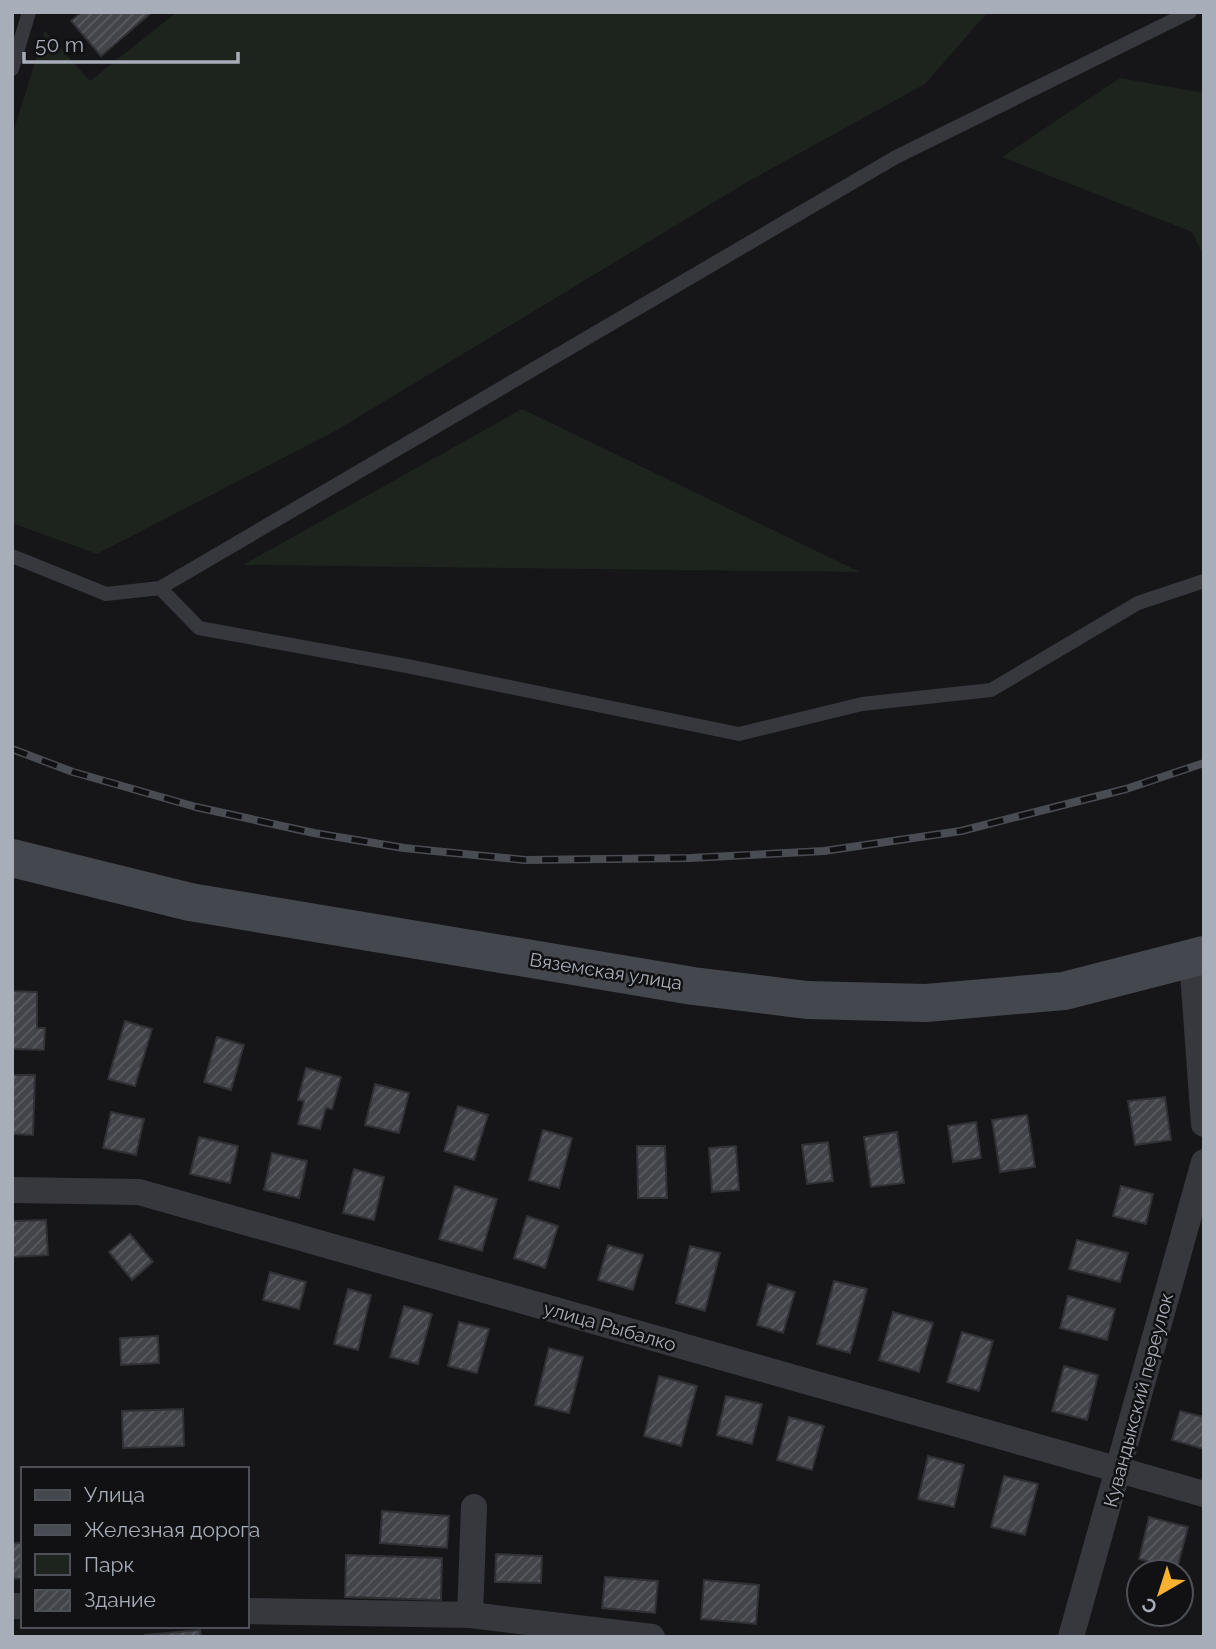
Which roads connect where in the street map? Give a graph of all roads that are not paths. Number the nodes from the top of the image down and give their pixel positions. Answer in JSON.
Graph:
{"nodes":[{"id":1,"x":29,"y":12,"type":"edge"},
{"id":2,"x":1191,"y":12,"type":"edge"},
{"id":3,"x":12,"y":69,"type":"edge"},
{"id":4,"x":12,"y":556,"type":"edge"},
{"id":5,"x":1204,"y":581,"type":"edge"},
{"id":6,"x":160,"y":588,"type":"junction"},
{"id":7,"x":12,"y":858,"type":"edge"},
{"id":8,"x":1198,"y":957,"type":"edge"},
{"id":9,"x":1204,"y":1124,"type":"edge"},
{"id":10,"x":1204,"y":1162,"type":"edge"},
{"id":11,"x":12,"y":1190,"type":"edge"},
{"id":12,"x":1119,"y":1471,"type":"junction"},
{"id":13,"x":1204,"y":1494,"type":"edge"},
{"id":14,"x":474,"y":1507,"type":"dead end"},
{"id":15,"x":248,"y":1611,"type":"edge"},
{"id":16,"x":470,"y":1615,"type":"junction"},
{"id":17,"x":652,"y":1637,"type":"edge"},
{"id":18,"x":1072,"y":1637,"type":"edge"}],
"edges":[{"from":1,"to":3,"type":"lane"},
{"from":2,"to":6,"type":"lane"},
{"from":4,"to":6,"type":"lane"},
{"from":5,"to":6,"type":"lane"},
{"from":7,"to":8,"type":"main road","name":"Вяземская улица"},
{"from":8,"to":9,"type":"street"},
{"from":10,"to":12,"type":"street","name":"Кувандыкский переулок"},
{"from":11,"to":12,"type":"street","name":"улица Рыбалко"},
{"from":12,"to":13,"type":"street","name":"улица Рыбалко"},
{"from":12,"to":18,"type":"street","name":"Кувандыкский переулок"},
{"from":14,"to":16,"type":"street"},
{"from":15,"to":16,"type":"street"},
{"from":16,"to":17,"type":"street"}]}
